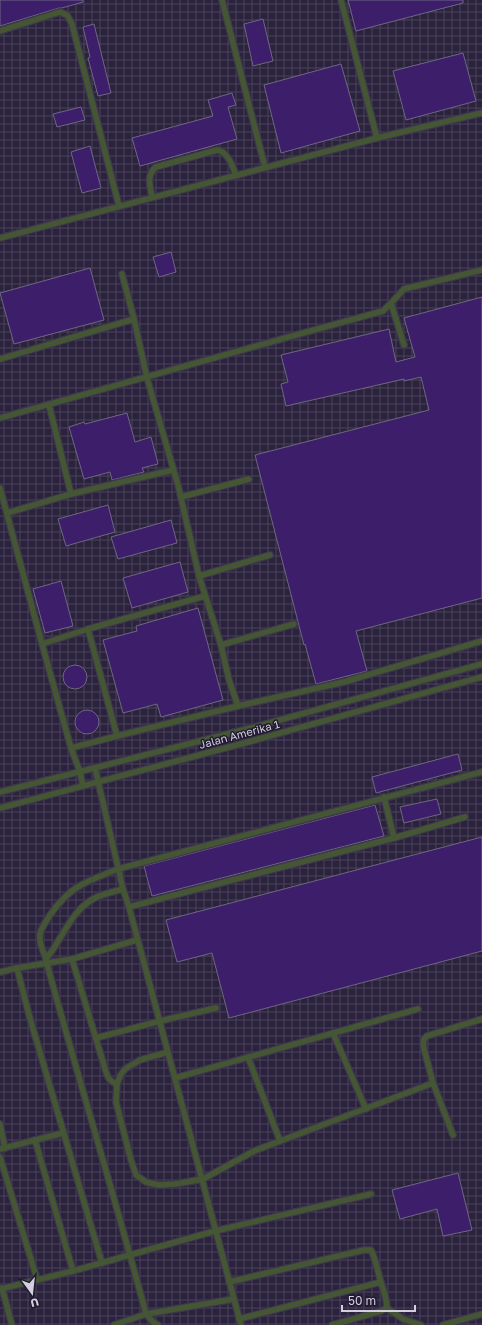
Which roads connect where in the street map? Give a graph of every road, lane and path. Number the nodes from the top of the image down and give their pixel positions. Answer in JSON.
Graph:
{"nodes":[{"id":1,"x":222,"y":0,"type":"edge"},
{"id":2,"x":341,"y":0,"type":"edge"},
{"id":3,"x":0,"y":31,"type":"edge"},
{"id":4,"x":482,"y":113,"type":"edge"},
{"id":5,"x":377,"y":138,"type":"junction"},
{"id":6,"x":265,"y":167,"type":"junction"},
{"id":7,"x":236,"y":175,"type":"junction"},
{"id":8,"x":152,"y":197,"type":"junction"},
{"id":9,"x":119,"y":206,"type":"junction"},
{"id":10,"x":0,"y":238,"type":"edge"},
{"id":11,"x":482,"y":270,"type":"edge"},
{"id":12,"x":122,"y":274,"type":"dead end"},
{"id":13,"x":391,"y":303,"type":"junction"},
{"id":14,"x":134,"y":319,"type":"junction"},
{"id":15,"x":404,"y":346,"type":"dead end"},
{"id":16,"x":0,"y":359,"type":"edge"},
{"id":17,"x":147,"y":378,"type":"junction"},
{"id":18,"x":49,"y":404,"type":"junction"},
{"id":19,"x":0,"y":418,"type":"edge"},
{"id":20,"x":173,"y":470,"type":"junction"},
{"id":21,"x":249,"y":479,"type":"dead end"},
{"id":22,"x":0,"y":488,"type":"edge"},
{"id":23,"x":71,"y":494,"type":"junction"},
{"id":24,"x":181,"y":497,"type":"junction"},
{"id":25,"x":6,"y":513,"type":"junction"},
{"id":26,"x":270,"y":555,"type":"dead end"},
{"id":27,"x":200,"y":576,"type":"junction"},
{"id":28,"x":205,"y":596,"type":"junction"},
{"id":29,"x":294,"y":624,"type":"dead end"},
{"id":30,"x":88,"y":629,"type":"junction"},
{"id":31,"x":482,"y":642,"type":"edge"},
{"id":32,"x":42,"y":644,"type":"junction"},
{"id":33,"x":221,"y":645,"type":"junction"},
{"id":34,"x":482,"y":664,"type":"edge"},
{"id":35,"x":482,"y":677,"type":"edge"},
{"id":36,"x":238,"y":706,"type":"junction"},
{"id":37,"x":117,"y":736,"type":"junction"},
{"id":38,"x":71,"y":748,"type":"junction"},
{"id":39,"x":95,"y":768,"type":"junction"},
{"id":40,"x":80,"y":772,"type":"junction"},
{"id":41,"x":482,"y":772,"type":"edge"},
{"id":42,"x":99,"y":781,"type":"junction"},
{"id":43,"x":83,"y":786,"type":"junction"},
{"id":44,"x":0,"y":792,"type":"edge"},
{"id":45,"x":384,"y":797,"type":"junction"},
{"id":46,"x":0,"y":808,"type":"edge"},
{"id":47,"x":465,"y":817,"type":"dead end"},
{"id":48,"x":394,"y":838,"type":"junction"},
{"id":49,"x":118,"y":869,"type":"junction"},
{"id":50,"x":123,"y":889,"type":"junction"},
{"id":51,"x":130,"y":908,"type":"junction"},
{"id":52,"x":138,"y":940,"type":"junction"},
{"id":53,"x":72,"y":959,"type":"junction"},
{"id":54,"x":47,"y":961,"type":"junction"},
{"id":55,"x":17,"y":968,"type":"junction"},
{"id":56,"x":0,"y":972,"type":"edge"},
{"id":57,"x":216,"y":1008,"type":"dead end"},
{"id":58,"x":418,"y":1009,"type":"dead end"},
{"id":59,"x":482,"y":1019,"type":"edge"},
{"id":60,"x":160,"y":1021,"type":"junction"},
{"id":61,"x":333,"y":1033,"type":"junction"},
{"id":62,"x":96,"y":1038,"type":"junction"},
{"id":63,"x":168,"y":1052,"type":"junction"},
{"id":64,"x":248,"y":1057,"type":"junction"},
{"id":65,"x":175,"y":1078,"type":"junction"},
{"id":66,"x":433,"y":1083,"type":"junction"},
{"id":67,"x":117,"y":1084,"type":"junction"},
{"id":68,"x":366,"y":1109,"type":"junction"},
{"id":69,"x":0,"y":1124,"type":"edge"},
{"id":70,"x":63,"y":1133,"type":"junction"},
{"id":71,"x":453,"y":1134,"type":"dead end"},
{"id":72,"x":35,"y":1140,"type":"junction"},
{"id":73,"x":280,"y":1141,"type":"junction"},
{"id":74,"x":3,"y":1149,"type":"edge"},
{"id":75,"x":0,"y":1157,"type":"edge"},
{"id":76,"x":203,"y":1179,"type":"junction"},
{"id":77,"x":371,"y":1194,"type":"dead end"},
{"id":78,"x":215,"y":1231,"type":"junction"},
{"id":79,"x":131,"y":1256,"type":"junction"},
{"id":80,"x":102,"y":1263,"type":"junction"},
{"id":81,"x":72,"y":1271,"type":"junction"},
{"id":82,"x":37,"y":1279,"type":"junction"},
{"id":83,"x":229,"y":1282,"type":"junction"},
{"id":84,"x":381,"y":1282,"type":"junction"},
{"id":85,"x":1,"y":1288,"type":"edge"},
{"id":86,"x":234,"y":1299,"type":"junction"},
{"id":87,"x":387,"y":1308,"type":"junction"},
{"id":88,"x":146,"y":1314,"type":"junction"},
{"id":89,"x":482,"y":1314,"type":"edge"},
{"id":90,"x":240,"y":1322,"type":"edge"},
{"id":91,"x":12,"y":1325,"type":"edge"},
{"id":92,"x":114,"y":1325,"type":"edge"},
{"id":93,"x":158,"y":1325,"type":"edge"},
{"id":94,"x":332,"y":1325,"type":"edge"},
{"id":95,"x":421,"y":1325,"type":"edge"},
{"id":96,"x":443,"y":1325,"type":"edge"}],
"edges":[{"from":1,"to":6,"type":"lane"},
{"from":2,"to":5,"type":"lane"},
{"from":3,"to":9,"type":"lane"},
{"from":4,"to":5,"type":"lane"},
{"from":5,"to":6,"type":"lane"},
{"from":6,"to":7,"type":"lane"},
{"from":7,"to":8,"type":"lane"},
{"from":7,"to":8,"type":"lane"},
{"from":8,"to":9,"type":"lane"},
{"from":9,"to":10,"type":"lane"},
{"from":11,"to":13,"type":"lane"},
{"from":12,"to":14,"type":"lane"},
{"from":13,"to":15,"type":"lane"},
{"from":13,"to":17,"type":"lane"},
{"from":14,"to":16,"type":"lane"},
{"from":14,"to":17,"type":"lane"},
{"from":17,"to":18,"type":"lane"},
{"from":17,"to":20,"type":"lane"},
{"from":18,"to":19,"type":"lane"},
{"from":18,"to":23,"type":"lane"},
{"from":20,"to":23,"type":"lane"},
{"from":20,"to":24,"type":"lane"},
{"from":21,"to":24,"type":"lane"},
{"from":22,"to":25,"type":"lane"},
{"from":23,"to":25,"type":"lane"},
{"from":24,"to":27,"type":"lane"},
{"from":25,"to":32,"type":"lane"},
{"from":26,"to":27,"type":"lane"},
{"from":27,"to":28,"type":"lane"},
{"from":28,"to":30,"type":"lane"},
{"from":28,"to":33,"type":"lane"},
{"from":29,"to":33,"type":"lane"},
{"from":30,"to":32,"type":"lane"},
{"from":30,"to":37,"type":"lane"},
{"from":31,"to":36,"type":"lane"},
{"from":32,"to":38,"type":"lane"},
{"from":33,"to":36,"type":"lane"},
{"from":34,"to":39,"type":"lane","name":"Jalan Amerika 1"},
{"from":35,"to":42,"type":"lane","name":"Jalan Amerika 1"},
{"from":36,"to":37,"type":"lane"},
{"from":37,"to":38,"type":"lane"},
{"from":38,"to":40,"type":"lane"},
{"from":39,"to":40,"type":"lane","name":"Jalan Amerika 1"},
{"from":39,"to":42,"type":"lane"},
{"from":40,"to":43,"type":"lane"},
{"from":40,"to":44,"type":"lane","name":"Jalan Amerika 1"},
{"from":41,"to":45,"type":"lane"},
{"from":42,"to":43,"type":"lane","name":"Jalan Amerika 1"},
{"from":42,"to":49,"type":"lane"},
{"from":43,"to":46,"type":"lane","name":"Jalan Amerika 1"},
{"from":45,"to":48,"type":"lane"},
{"from":45,"to":49,"type":"lane"},
{"from":47,"to":48,"type":"lane"},
{"from":48,"to":51,"type":"lane"},
{"from":49,"to":50,"type":"lane"},
{"from":49,"to":54,"type":"lane"},
{"from":50,"to":51,"type":"lane"},
{"from":50,"to":54,"type":"lane"},
{"from":51,"to":52,"type":"lane"},
{"from":52,"to":53,"type":"lane"},
{"from":52,"to":60,"type":"lane"},
{"from":53,"to":54,"type":"lane"},
{"from":53,"to":62,"type":"lane"},
{"from":54,"to":55,"type":"lane"},
{"from":54,"to":79,"type":"lane"},
{"from":55,"to":56,"type":"lane"},
{"from":55,"to":70,"type":"lane"},
{"from":57,"to":60,"type":"lane"},
{"from":58,"to":61,"type":"lane"},
{"from":59,"to":66,"type":"lane"},
{"from":60,"to":62,"type":"lane"},
{"from":60,"to":63,"type":"lane"},
{"from":61,"to":64,"type":"lane"},
{"from":61,"to":68,"type":"lane"},
{"from":62,"to":67,"type":"lane"},
{"from":63,"to":65,"type":"lane"},
{"from":63,"to":67,"type":"lane"},
{"from":64,"to":65,"type":"lane"},
{"from":64,"to":73,"type":"lane"},
{"from":65,"to":76,"type":"lane"},
{"from":66,"to":68,"type":"lane"},
{"from":66,"to":71,"type":"lane"},
{"from":67,"to":76,"type":"lane"},
{"from":68,"to":73,"type":"lane"},
{"from":69,"to":74,"type":"lane"},
{"from":70,"to":72,"type":"lane"},
{"from":70,"to":80,"type":"lane"},
{"from":72,"to":74,"type":"lane"},
{"from":72,"to":81,"type":"lane"},
{"from":73,"to":76,"type":"lane"},
{"from":75,"to":82,"type":"lane"},
{"from":76,"to":78,"type":"lane"},
{"from":77,"to":78,"type":"lane"},
{"from":78,"to":79,"type":"lane"},
{"from":78,"to":83,"type":"lane"},
{"from":79,"to":80,"type":"lane"},
{"from":79,"to":88,"type":"lane"},
{"from":80,"to":81,"type":"lane"},
{"from":81,"to":82,"type":"lane"},
{"from":82,"to":85,"type":"lane"},
{"from":83,"to":84,"type":"lane"},
{"from":83,"to":86,"type":"lane"},
{"from":84,"to":87,"type":"lane"},
{"from":84,"to":90,"type":"lane"},
{"from":85,"to":91,"type":"lane"},
{"from":86,"to":88,"type":"lane"},
{"from":86,"to":90,"type":"lane"},
{"from":87,"to":94,"type":"lane"},
{"from":87,"to":95,"type":"lane"},
{"from":88,"to":92,"type":"lane"},
{"from":88,"to":93,"type":"lane"},
{"from":89,"to":96,"type":"lane"}]}
